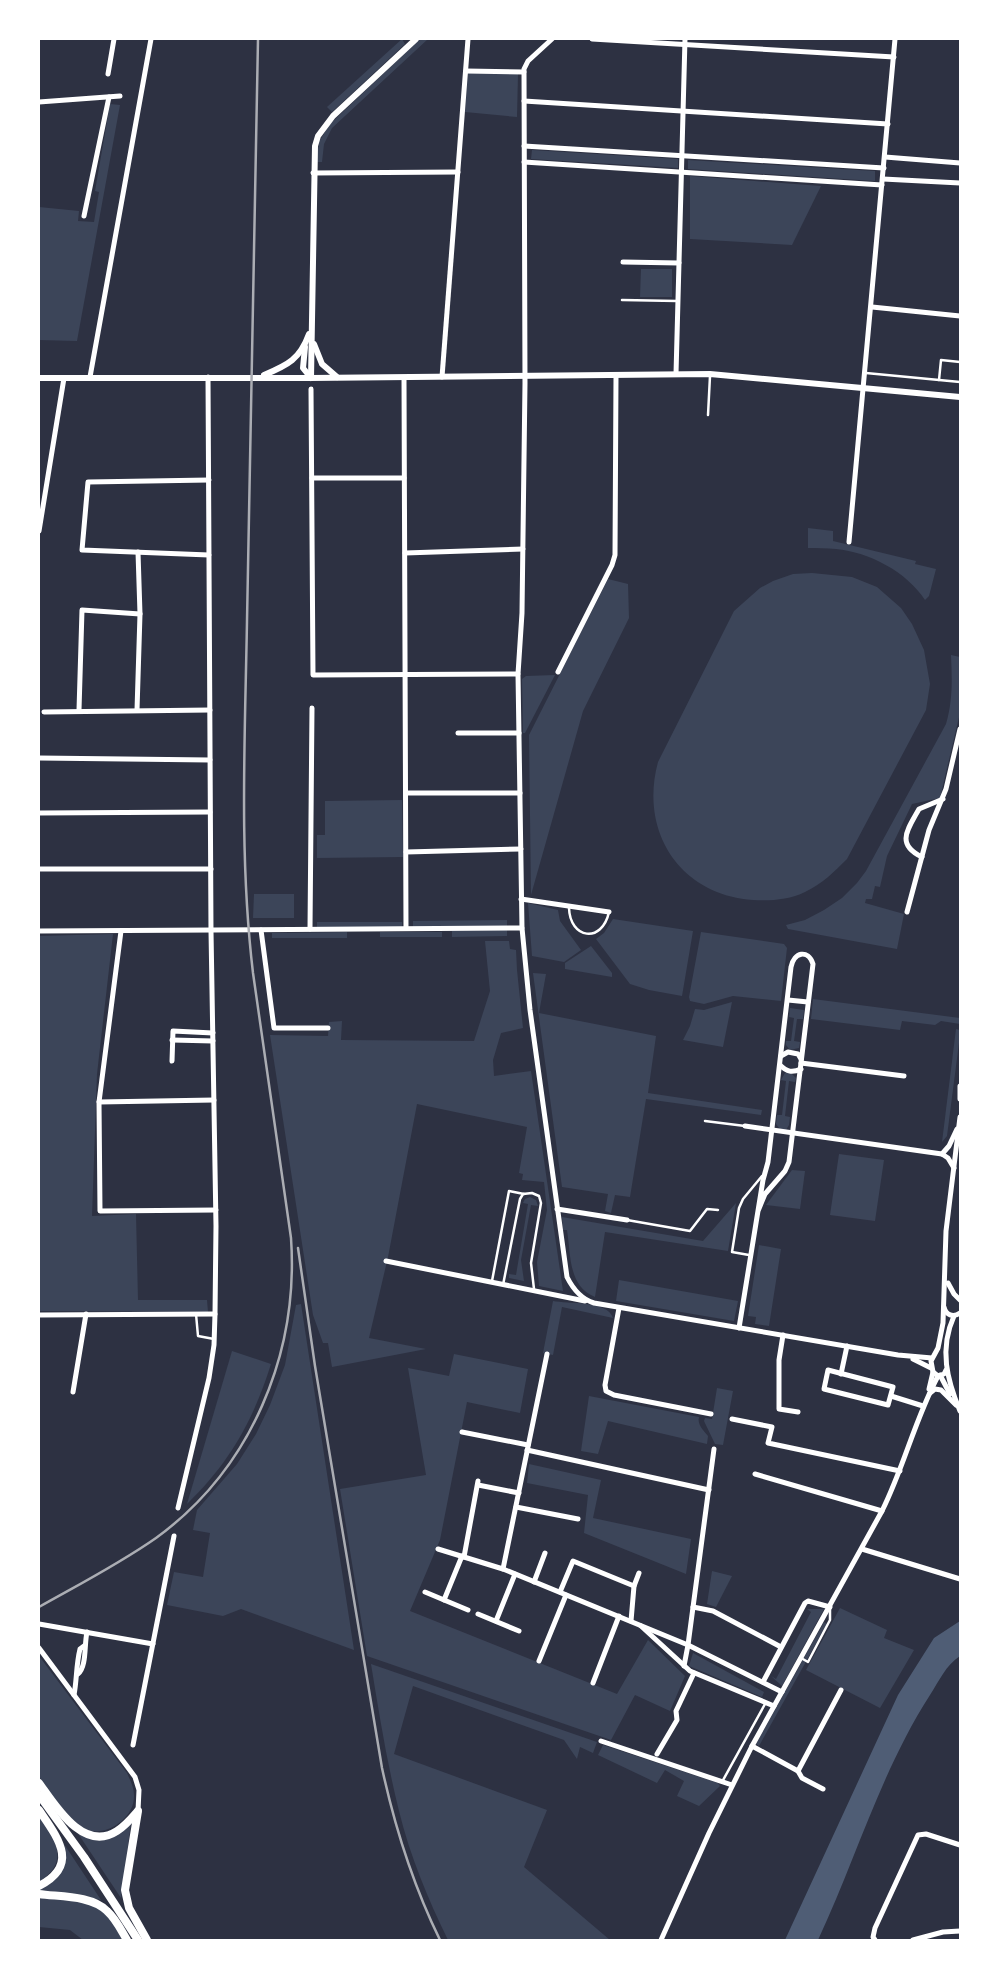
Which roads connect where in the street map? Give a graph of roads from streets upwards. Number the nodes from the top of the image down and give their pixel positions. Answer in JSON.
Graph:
{"nodes":[{"id":1,"x":114,"y":39,"type":"edge"},
{"id":2,"x":152,"y":39,"type":"edge"},
{"id":3,"x":416,"y":39,"type":"edge"},
{"id":4,"x":468,"y":39,"type":"edge"},
{"id":5,"x":552,"y":39,"type":"edge"},
{"id":6,"x":592,"y":39,"type":"edge"},
{"id":7,"x":895,"y":39,"type":"edge"},
{"id":8,"x":685,"y":41,"type":"edge"},
{"id":9,"x":894,"y":57,"type":"junction"},
{"id":10,"x":466,"y":71,"type":"junction"},
{"id":11,"x":524,"y":72,"type":"junction"},
{"id":12,"x":108,"y":74,"type":"dead end"},
{"id":13,"x":120,"y":96,"type":"dead end"},
{"id":14,"x":108,"y":97,"type":"junction"},
{"id":15,"x":524,"y":101,"type":"junction"},
{"id":16,"x":39,"y":102,"type":"edge"},
{"id":17,"x":683,"y":112,"type":"junction"},
{"id":18,"x":888,"y":124,"type":"junction"},
{"id":19,"x":524,"y":146,"type":"junction"},
{"id":20,"x":682,"y":157,"type":"junction"},
{"id":21,"x":885,"y":157,"type":"junction"},
{"id":22,"x":524,"y":162,"type":"junction"},
{"id":23,"x":960,"y":163,"type":"edge"},
{"id":24,"x":884,"y":168,"type":"junction"},
{"id":25,"x":458,"y":172,"type":"junction"},
{"id":26,"x":682,"y":172,"type":"junction"},
{"id":27,"x":313,"y":173,"type":"junction"},
{"id":28,"x":883,"y":182,"type":"junction"},
{"id":29,"x":960,"y":183,"type":"edge"},
{"id":30,"x":84,"y":216,"type":"dead end"},
{"id":31,"x":623,"y":262,"type":"dead end"},
{"id":32,"x":679,"y":263,"type":"junction"},
{"id":33,"x":872,"y":307,"type":"junction"},
{"id":34,"x":960,"y":316,"type":"edge"},
{"id":35,"x":311,"y":328,"type":"junction"},
{"id":36,"x":305,"y":346,"type":"junction"},
{"id":37,"x":676,"y":374,"type":"junction"},
{"id":38,"x":616,"y":376,"type":"junction"},
{"id":39,"x":90,"y":377,"type":"junction"},
{"id":40,"x":208,"y":377,"type":"junction"},
{"id":41,"x":259,"y":377,"type":"junction"},
{"id":42,"x":442,"y":377,"type":"junction"},
{"id":43,"x":525,"y":377,"type":"junction"},
{"id":44,"x":39,"y":378,"type":"edge"},
{"id":45,"x":64,"y":378,"type":"junction"},
{"id":46,"x":311,"y":378,"type":"junction"},
{"id":47,"x":338,"y":378,"type":"junction"},
{"id":48,"x":404,"y":378,"type":"junction"},
{"id":49,"x":864,"y":388,"type":"junction"},
{"id":50,"x":311,"y":389,"type":"dead end"},
{"id":51,"x":960,"y":397,"type":"edge"},
{"id":52,"x":312,"y":478,"type":"junction"},
{"id":53,"x":404,"y":478,"type":"junction"},
{"id":54,"x":209,"y":480,"type":"junction"},
{"id":55,"x":39,"y":531,"type":"edge"},
{"id":56,"x":849,"y":542,"type":"dead end"},
{"id":57,"x":523,"y":549,"type":"junction"},
{"id":58,"x":138,"y":552,"type":"junction"},
{"id":59,"x":405,"y":553,"type":"junction"},
{"id":60,"x":209,"y":555,"type":"junction"},
{"id":61,"x":140,"y":614,"type":"junction"},
{"id":62,"x":558,"y":672,"type":"dead end"},
{"id":63,"x":518,"y":674,"type":"junction"},
{"id":64,"x":405,"y":675,"type":"junction"},
{"id":65,"x":312,"y":708,"type":"dead end"},
{"id":66,"x":80,"y":710,"type":"junction"},
{"id":67,"x":137,"y":710,"type":"junction"},
{"id":68,"x":210,"y":710,"type":"junction"},
{"id":69,"x":44,"y":712,"type":"dead end"},
{"id":70,"x":960,"y":729,"type":"edge"},
{"id":71,"x":458,"y":733,"type":"dead end"},
{"id":72,"x":518,"y":733,"type":"junction"},
{"id":73,"x":39,"y":758,"type":"edge"},
{"id":74,"x":210,"y":760,"type":"junction"},
{"id":75,"x":520,"y":792,"type":"junction"},
{"id":76,"x":406,"y":793,"type":"junction"},
{"id":77,"x":943,"y":799,"type":"junction"},
{"id":78,"x":210,"y":812,"type":"junction"},
{"id":79,"x":39,"y":813,"type":"edge"},
{"id":80,"x":520,"y":849,"type":"junction"},
{"id":81,"x":406,"y":852,"type":"junction"},
{"id":82,"x":922,"y":857,"type":"junction"},
{"id":83,"x":39,"y":869,"type":"edge"},
{"id":84,"x":211,"y":869,"type":"junction"},
{"id":85,"x":522,"y":898,"type":"junction"},
{"id":86,"x":609,"y":912,"type":"road end"},
{"id":87,"x":907,"y":912,"type":"dead end"},
{"id":88,"x":406,"y":928,"type":"junction"},
{"id":89,"x":522,"y":928,"type":"junction"},
{"id":90,"x":310,"y":929,"type":"junction"},
{"id":91,"x":261,"y":930,"type":"junction"},
{"id":92,"x":121,"y":931,"type":"junction"},
{"id":93,"x":211,"y":931,"type":"junction"},
{"id":94,"x":39,"y":932,"type":"edge"},
{"id":95,"x":788,"y":1000,"type":"junction"},
{"id":96,"x":808,"y":1002,"type":"junction"},
{"id":97,"x":328,"y":1028,"type":"dead end"},
{"id":98,"x":213,"y":1033,"type":"junction"},
{"id":99,"x":172,"y":1040,"type":"junction"},
{"id":100,"x":213,"y":1042,"type":"junction"},
{"id":101,"x":781,"y":1056,"type":"junction"},
{"id":102,"x":172,"y":1061,"type":"dead end"},
{"id":103,"x":801,"y":1064,"type":"junction"},
{"id":104,"x":780,"y":1066,"type":"junction"},
{"id":105,"x":904,"y":1076,"type":"dead end"},
{"id":106,"x":960,"y":1086,"type":"edge"},
{"id":107,"x":960,"y":1099,"type":"edge"},
{"id":108,"x":214,"y":1100,"type":"junction"},
{"id":109,"x":99,"y":1102,"type":"junction"},
{"id":110,"x":960,"y":1118,"type":"edge"},
{"id":111,"x":745,"y":1126,"type":"road end"},
{"id":112,"x":772,"y":1130,"type":"junction"},
{"id":113,"x":793,"y":1133,"type":"junction"},
{"id":114,"x":942,"y":1154,"type":"junction"},
{"id":115,"x":954,"y":1169,"type":"junction"},
{"id":116,"x":557,"y":1209,"type":"junction"},
{"id":117,"x":216,"y":1210,"type":"junction"},
{"id":118,"x":758,"y":1211,"type":"junction"},
{"id":119,"x":627,"y":1220,"type":"road end"},
{"id":120,"x":386,"y":1261,"type":"dead end"},
{"id":121,"x":946,"y":1277,"type":"junction"},
{"id":122,"x":959,"y":1299,"type":"edge"},
{"id":123,"x":588,"y":1301,"type":"junction"},
{"id":124,"x":944,"y":1304,"type":"junction"},
{"id":125,"x":619,"y":1308,"type":"junction"},
{"id":126,"x":960,"y":1313,"type":"edge"},
{"id":127,"x":86,"y":1314,"type":"junction"},
{"id":128,"x":215,"y":1314,"type":"junction"},
{"id":129,"x":39,"y":1315,"type":"edge"},
{"id":130,"x":954,"y":1316,"type":"junction"},
{"id":131,"x":739,"y":1328,"type":"junction"},
{"id":132,"x":783,"y":1335,"type":"junction"},
{"id":133,"x":847,"y":1346,"type":"junction"},
{"id":134,"x":547,"y":1354,"type":"dead end"},
{"id":135,"x":898,"y":1355,"type":"junction"},
{"id":136,"x":934,"y":1356,"type":"junction"},
{"id":137,"x":946,"y":1360,"type":"junction"},
{"id":138,"x":946,"y":1370,"type":"junction"},
{"id":139,"x":936,"y":1373,"type":"junction"},
{"id":140,"x":841,"y":1374,"type":"junction"},
{"id":141,"x":74,"y":1392,"type":"dead end"},
{"id":142,"x":891,"y":1396,"type":"junction"},
{"id":143,"x":927,"y":1396,"type":"junction"},
{"id":144,"x":923,"y":1406,"type":"junction"},
{"id":145,"x":960,"y":1410,"type":"edge"},
{"id":146,"x":798,"y":1412,"type":"dead end"},
{"id":147,"x":712,"y":1414,"type":"dead end"},
{"id":148,"x":732,"y":1419,"type":"dead end"},
{"id":149,"x":462,"y":1432,"type":"dead end"},
{"id":150,"x":528,"y":1448,"type":"junction"},
{"id":151,"x":714,"y":1449,"type":"dead end"},
{"id":152,"x":900,"y":1470,"type":"junction"},
{"id":153,"x":755,"y":1474,"type":"dead end"},
{"id":154,"x":709,"y":1490,"type":"junction"},
{"id":155,"x":519,"y":1493,"type":"junction"},
{"id":156,"x":516,"y":1507,"type":"junction"},
{"id":157,"x":178,"y":1508,"type":"dead end"},
{"id":158,"x":882,"y":1511,"type":"junction"},
{"id":159,"x":578,"y":1519,"type":"dead end"},
{"id":160,"x":174,"y":1536,"type":"dead end"},
{"id":161,"x":438,"y":1549,"type":"dead end"},
{"id":162,"x":862,"y":1549,"type":"junction"},
{"id":163,"x":545,"y":1553,"type":"dead end"},
{"id":164,"x":463,"y":1556,"type":"junction"},
{"id":165,"x":504,"y":1569,"type":"junction"},
{"id":166,"x":640,"y":1573,"type":"dead end"},
{"id":167,"x":515,"y":1574,"type":"junction"},
{"id":168,"x":960,"y":1579,"type":"edge"},
{"id":169,"x":534,"y":1582,"type":"junction"},
{"id":170,"x":634,"y":1586,"type":"junction"},
{"id":171,"x":425,"y":1592,"type":"dead end"},
{"id":172,"x":563,"y":1593,"type":"junction"},
{"id":173,"x":444,"y":1600,"type":"junction"},
{"id":174,"x":693,"y":1607,"type":"junction"},
{"id":175,"x":830,"y":1607,"type":"junction"},
{"id":176,"x":468,"y":1610,"type":"dead end"},
{"id":177,"x":478,"y":1614,"type":"dead end"},
{"id":178,"x":619,"y":1616,"type":"junction"},
{"id":179,"x":496,"y":1621,"type":"junction"},
{"id":180,"x":631,"y":1621,"type":"junction"},
{"id":181,"x":39,"y":1624,"type":"edge"},
{"id":182,"x":638,"y":1624,"type":"junction"},
{"id":183,"x":519,"y":1631,"type":"dead end"},
{"id":184,"x":87,"y":1632,"type":"junction"},
{"id":185,"x":153,"y":1644,"type":"junction"},
{"id":186,"x":688,"y":1645,"type":"junction"},
{"id":187,"x":781,"y":1647,"type":"junction"},
{"id":188,"x":39,"y":1648,"type":"edge"},
{"id":189,"x":539,"y":1662,"type":"dead end"},
{"id":190,"x":684,"y":1666,"type":"junction"},
{"id":191,"x":694,"y":1673,"type":"junction"},
{"id":192,"x":763,"y":1682,"type":"junction"},
{"id":193,"x":593,"y":1683,"type":"dead end"},
{"id":194,"x":841,"y":1690,"type":"dead end"},
{"id":195,"x":782,"y":1692,"type":"junction"},
{"id":196,"x":74,"y":1695,"type":"junction"},
{"id":197,"x":774,"y":1706,"type":"junction"},
{"id":198,"x":601,"y":1741,"type":"dead end"},
{"id":199,"x":133,"y":1745,"type":"dead end"},
{"id":200,"x":752,"y":1746,"type":"junction"},
{"id":201,"x":657,"y":1754,"type":"dead end"},
{"id":202,"x":798,"y":1771,"type":"junction"},
{"id":203,"x":39,"y":1783,"type":"edge"},
{"id":204,"x":732,"y":1785,"type":"junction"},
{"id":205,"x":823,"y":1789,"type":"dead end"},
{"id":206,"x":39,"y":1796,"type":"edge"},
{"id":207,"x":39,"y":1810,"type":"edge"},
{"id":208,"x":138,"y":1811,"type":"junction"},
{"id":209,"x":960,"y":1845,"type":"edge"},
{"id":210,"x":39,"y":1886,"type":"edge"},
{"id":211,"x":39,"y":1894,"type":"edge"},
{"id":212,"x":960,"y":1931,"type":"edge"},
{"id":213,"x":127,"y":1940,"type":"edge"},
{"id":214,"x":138,"y":1940,"type":"edge"},
{"id":215,"x":147,"y":1940,"type":"edge"},
{"id":216,"x":661,"y":1940,"type":"edge"},
{"id":217,"x":875,"y":1940,"type":"edge"},
{"id":218,"x":912,"y":1940,"type":"edge"}],
"edges":[{"from":1,"to":12,"type":"street"},
{"from":2,"to":39,"type":"street"},
{"from":3,"to":27,"type":"street"},
{"from":4,"to":10,"type":"street"},
{"from":5,"to":11,"type":"street"},
{"from":6,"to":8,"type":"street"},
{"from":7,"to":9,"type":"street"},
{"from":8,"to":9,"type":"street"},
{"from":8,"to":17,"type":"street"},
{"from":9,"to":18,"type":"street"},
{"from":10,"to":11,"type":"street"},
{"from":10,"to":25,"type":"street"},
{"from":11,"to":15,"type":"street"},
{"from":13,"to":14,"type":"street"},
{"from":14,"to":16,"type":"street"},
{"from":14,"to":30,"type":"street"},
{"from":15,"to":17,"type":"street"},
{"from":15,"to":19,"type":"street"},
{"from":17,"to":18,"type":"street"},
{"from":17,"to":20,"type":"street"},
{"from":18,"to":21,"type":"street"},
{"from":19,"to":20,"type":"street"},
{"from":19,"to":22,"type":"street"},
{"from":20,"to":24,"type":"street"},
{"from":20,"to":26,"type":"street"},
{"from":21,"to":23,"type":"street"},
{"from":21,"to":24,"type":"street"},
{"from":22,"to":26,"type":"street"},
{"from":22,"to":43,"type":"street"},
{"from":24,"to":28,"type":"street"},
{"from":25,"to":27,"type":"street"},
{"from":25,"to":42,"type":"street"},
{"from":26,"to":28,"type":"street"},
{"from":26,"to":32,"type":"street"},
{"from":27,"to":35,"type":"street"},
{"from":28,"to":29,"type":"street"},
{"from":28,"to":33,"type":"street"},
{"from":31,"to":32,"type":"street"},
{"from":32,"to":37,"type":"street"},
{"from":33,"to":34,"type":"street"},
{"from":33,"to":49,"type":"street"},
{"from":35,"to":36,"type":"street"},
{"from":35,"to":46,"type":"street"},
{"from":35,"to":47,"type":"street"},
{"from":36,"to":41,"type":"street"},
{"from":36,"to":46,"type":"street"},
{"from":37,"to":38,"type":"street"},
{"from":37,"to":49,"type":"street"},
{"from":38,"to":43,"type":"street"},
{"from":38,"to":62,"type":"street"},
{"from":39,"to":40,"type":"street"},
{"from":39,"to":45,"type":"street"},
{"from":40,"to":41,"type":"street"},
{"from":40,"to":54,"type":"street"},
{"from":41,"to":46,"type":"street"},
{"from":42,"to":43,"type":"street"},
{"from":42,"to":48,"type":"street"},
{"from":43,"to":57,"type":"street"},
{"from":44,"to":45,"type":"street"},
{"from":45,"to":55,"type":"street"},
{"from":46,"to":47,"type":"street"},
{"from":47,"to":48,"type":"street"},
{"from":48,"to":53,"type":"street"},
{"from":49,"to":51,"type":"street"},
{"from":49,"to":56,"type":"street"},
{"from":50,"to":52,"type":"street"},
{"from":52,"to":53,"type":"street"},
{"from":52,"to":64,"type":"street"},
{"from":53,"to":59,"type":"street"},
{"from":54,"to":58,"type":"street"},
{"from":54,"to":60,"type":"street"},
{"from":57,"to":59,"type":"street"},
{"from":57,"to":63,"type":"street"},
{"from":58,"to":60,"type":"street"},
{"from":58,"to":61,"type":"street"},
{"from":59,"to":64,"type":"street"},
{"from":60,"to":68,"type":"street"},
{"from":61,"to":66,"type":"street"},
{"from":61,"to":67,"type":"street"},
{"from":63,"to":64,"type":"street"},
{"from":63,"to":72,"type":"street"},
{"from":64,"to":76,"type":"street"},
{"from":65,"to":90,"type":"street"},
{"from":66,"to":67,"type":"street"},
{"from":66,"to":69,"type":"street"},
{"from":67,"to":68,"type":"street"},
{"from":68,"to":74,"type":"street"},
{"from":70,"to":77,"type":"street"},
{"from":71,"to":72,"type":"street"},
{"from":72,"to":75,"type":"street"},
{"from":73,"to":74,"type":"street"},
{"from":74,"to":78,"type":"street"},
{"from":75,"to":76,"type":"street"},
{"from":75,"to":80,"type":"street"},
{"from":76,"to":81,"type":"street"},
{"from":77,"to":82,"type":"street"},
{"from":77,"to":82,"type":"street"},
{"from":78,"to":79,"type":"street"},
{"from":78,"to":84,"type":"street"},
{"from":80,"to":81,"type":"street"},
{"from":80,"to":85,"type":"street"},
{"from":81,"to":88,"type":"street"},
{"from":82,"to":87,"type":"street"},
{"from":83,"to":84,"type":"street"},
{"from":84,"to":93,"type":"street"},
{"from":85,"to":86,"type":"street"},
{"from":85,"to":89,"type":"street"},
{"from":88,"to":89,"type":"street"},
{"from":88,"to":90,"type":"street"},
{"from":89,"to":116,"type":"street"},
{"from":90,"to":91,"type":"street"},
{"from":91,"to":93,"type":"street"},
{"from":91,"to":97,"type":"street"},
{"from":92,"to":93,"type":"street"},
{"from":92,"to":94,"type":"street"},
{"from":92,"to":109,"type":"street"},
{"from":93,"to":98,"type":"street"},
{"from":95,"to":96,"type":"street"},
{"from":95,"to":96,"type":"street"},
{"from":95,"to":101,"type":"street"},
{"from":96,"to":103,"type":"street"},
{"from":98,"to":99,"type":"street"},
{"from":98,"to":100,"type":"street"},
{"from":99,"to":100,"type":"street"},
{"from":99,"to":102,"type":"street"},
{"from":100,"to":108,"type":"street"},
{"from":101,"to":103,"type":"street"},
{"from":101,"to":104,"type":"street"},
{"from":103,"to":104,"type":"street"},
{"from":103,"to":105,"type":"street"},
{"from":103,"to":113,"type":"street"},
{"from":104,"to":112,"type":"street"},
{"from":106,"to":107,"type":"street"},
{"from":108,"to":109,"type":"street"},
{"from":108,"to":117,"type":"street"},
{"from":109,"to":117,"type":"street"},
{"from":110,"to":114,"type":"street"},
{"from":110,"to":115,"type":"street"},
{"from":111,"to":112,"type":"street"},
{"from":112,"to":113,"type":"street"},
{"from":112,"to":118,"type":"street"},
{"from":113,"to":114,"type":"street"},
{"from":113,"to":118,"type":"street"},
{"from":114,"to":115,"type":"street"},
{"from":115,"to":121,"type":"street"},
{"from":116,"to":119,"type":"street"},
{"from":116,"to":123,"type":"street"},
{"from":117,"to":128,"type":"street"},
{"from":118,"to":131,"type":"street"},
{"from":120,"to":123,"type":"street"},
{"from":121,"to":122,"type":"street"},
{"from":121,"to":124,"type":"street"},
{"from":122,"to":124,"type":"street"},
{"from":123,"to":125,"type":"street"},
{"from":124,"to":130,"type":"street"},
{"from":124,"to":136,"type":"street"},
{"from":125,"to":131,"type":"street"},
{"from":125,"to":147,"type":"street"},
{"from":126,"to":130,"type":"street"},
{"from":127,"to":128,"type":"street"},
{"from":127,"to":129,"type":"street"},
{"from":127,"to":141,"type":"street"},
{"from":128,"to":157,"type":"street"},
{"from":130,"to":137,"type":"street"},
{"from":131,"to":132,"type":"street"},
{"from":132,"to":133,"type":"street"},
{"from":132,"to":146,"type":"street"},
{"from":133,"to":135,"type":"street"},
{"from":133,"to":140,"type":"street"},
{"from":134,"to":150,"type":"street"},
{"from":135,"to":136,"type":"street"},
{"from":135,"to":139,"type":"street"},
{"from":136,"to":137,"type":"street"},
{"from":136,"to":139,"type":"street"},
{"from":137,"to":138,"type":"street"},
{"from":138,"to":139,"type":"street"},
{"from":138,"to":145,"type":"street"},
{"from":139,"to":143,"type":"street"},
{"from":139,"to":145,"type":"street"},
{"from":140,"to":142,"type":"street"},
{"from":140,"to":142,"type":"street"},
{"from":142,"to":144,"type":"street"},
{"from":143,"to":144,"type":"street"},
{"from":143,"to":145,"type":"street"},
{"from":144,"to":152,"type":"street"},
{"from":148,"to":152,"type":"street"},
{"from":149,"to":150,"type":"street"},
{"from":150,"to":154,"type":"street"},
{"from":150,"to":155,"type":"street"},
{"from":151,"to":154,"type":"street"},
{"from":152,"to":158,"type":"street"},
{"from":153,"to":158,"type":"street"},
{"from":154,"to":174,"type":"street"},
{"from":155,"to":156,"type":"street"},
{"from":155,"to":164,"type":"street"},
{"from":156,"to":159,"type":"street"},
{"from":156,"to":165,"type":"street"},
{"from":158,"to":162,"type":"street"},
{"from":160,"to":185,"type":"street"},
{"from":161,"to":164,"type":"street"},
{"from":162,"to":168,"type":"street"},
{"from":162,"to":175,"type":"street"},
{"from":163,"to":169,"type":"street"},
{"from":164,"to":165,"type":"street"},
{"from":164,"to":173,"type":"street"},
{"from":165,"to":167,"type":"street"},
{"from":166,"to":170,"type":"street"},
{"from":167,"to":169,"type":"street"},
{"from":167,"to":179,"type":"street"},
{"from":169,"to":172,"type":"street"},
{"from":170,"to":172,"type":"street"},
{"from":170,"to":180,"type":"street"},
{"from":171,"to":173,"type":"street"},
{"from":172,"to":178,"type":"street"},
{"from":172,"to":189,"type":"street"},
{"from":173,"to":176,"type":"street"},
{"from":174,"to":186,"type":"street"},
{"from":174,"to":187,"type":"street"},
{"from":175,"to":187,"type":"street"},
{"from":175,"to":195,"type":"street"},
{"from":177,"to":179,"type":"street"},
{"from":178,"to":180,"type":"street"},
{"from":178,"to":193,"type":"street"},
{"from":179,"to":183,"type":"street"},
{"from":180,"to":182,"type":"street"},
{"from":181,"to":184,"type":"street"},
{"from":182,"to":186,"type":"street"},
{"from":182,"to":190,"type":"street"},
{"from":184,"to":185,"type":"street"},
{"from":184,"to":196,"type":"street"},
{"from":185,"to":199,"type":"street"},
{"from":186,"to":190,"type":"street"},
{"from":186,"to":192,"type":"street"},
{"from":187,"to":192,"type":"street"},
{"from":188,"to":196,"type":"street"},
{"from":190,"to":191,"type":"street"},
{"from":191,"to":197,"type":"street"},
{"from":191,"to":201,"type":"street"},
{"from":192,"to":195,"type":"street"},
{"from":194,"to":202,"type":"street"},
{"from":195,"to":197,"type":"street"},
{"from":196,"to":208,"type":"street"},
{"from":197,"to":200,"type":"street"},
{"from":198,"to":204,"type":"street"},
{"from":200,"to":202,"type":"street"},
{"from":200,"to":204,"type":"street"},
{"from":202,"to":205,"type":"street"},
{"from":203,"to":208,"type":"main road"},
{"from":204,"to":216,"type":"street"},
{"from":206,"to":214,"type":"main road"},
{"from":207,"to":210,"type":"main road"},
{"from":208,"to":215,"type":"main road"},
{"from":209,"to":217,"type":"street"},
{"from":211,"to":213,"type":"main road"},
{"from":212,"to":218,"type":"street"}]}
